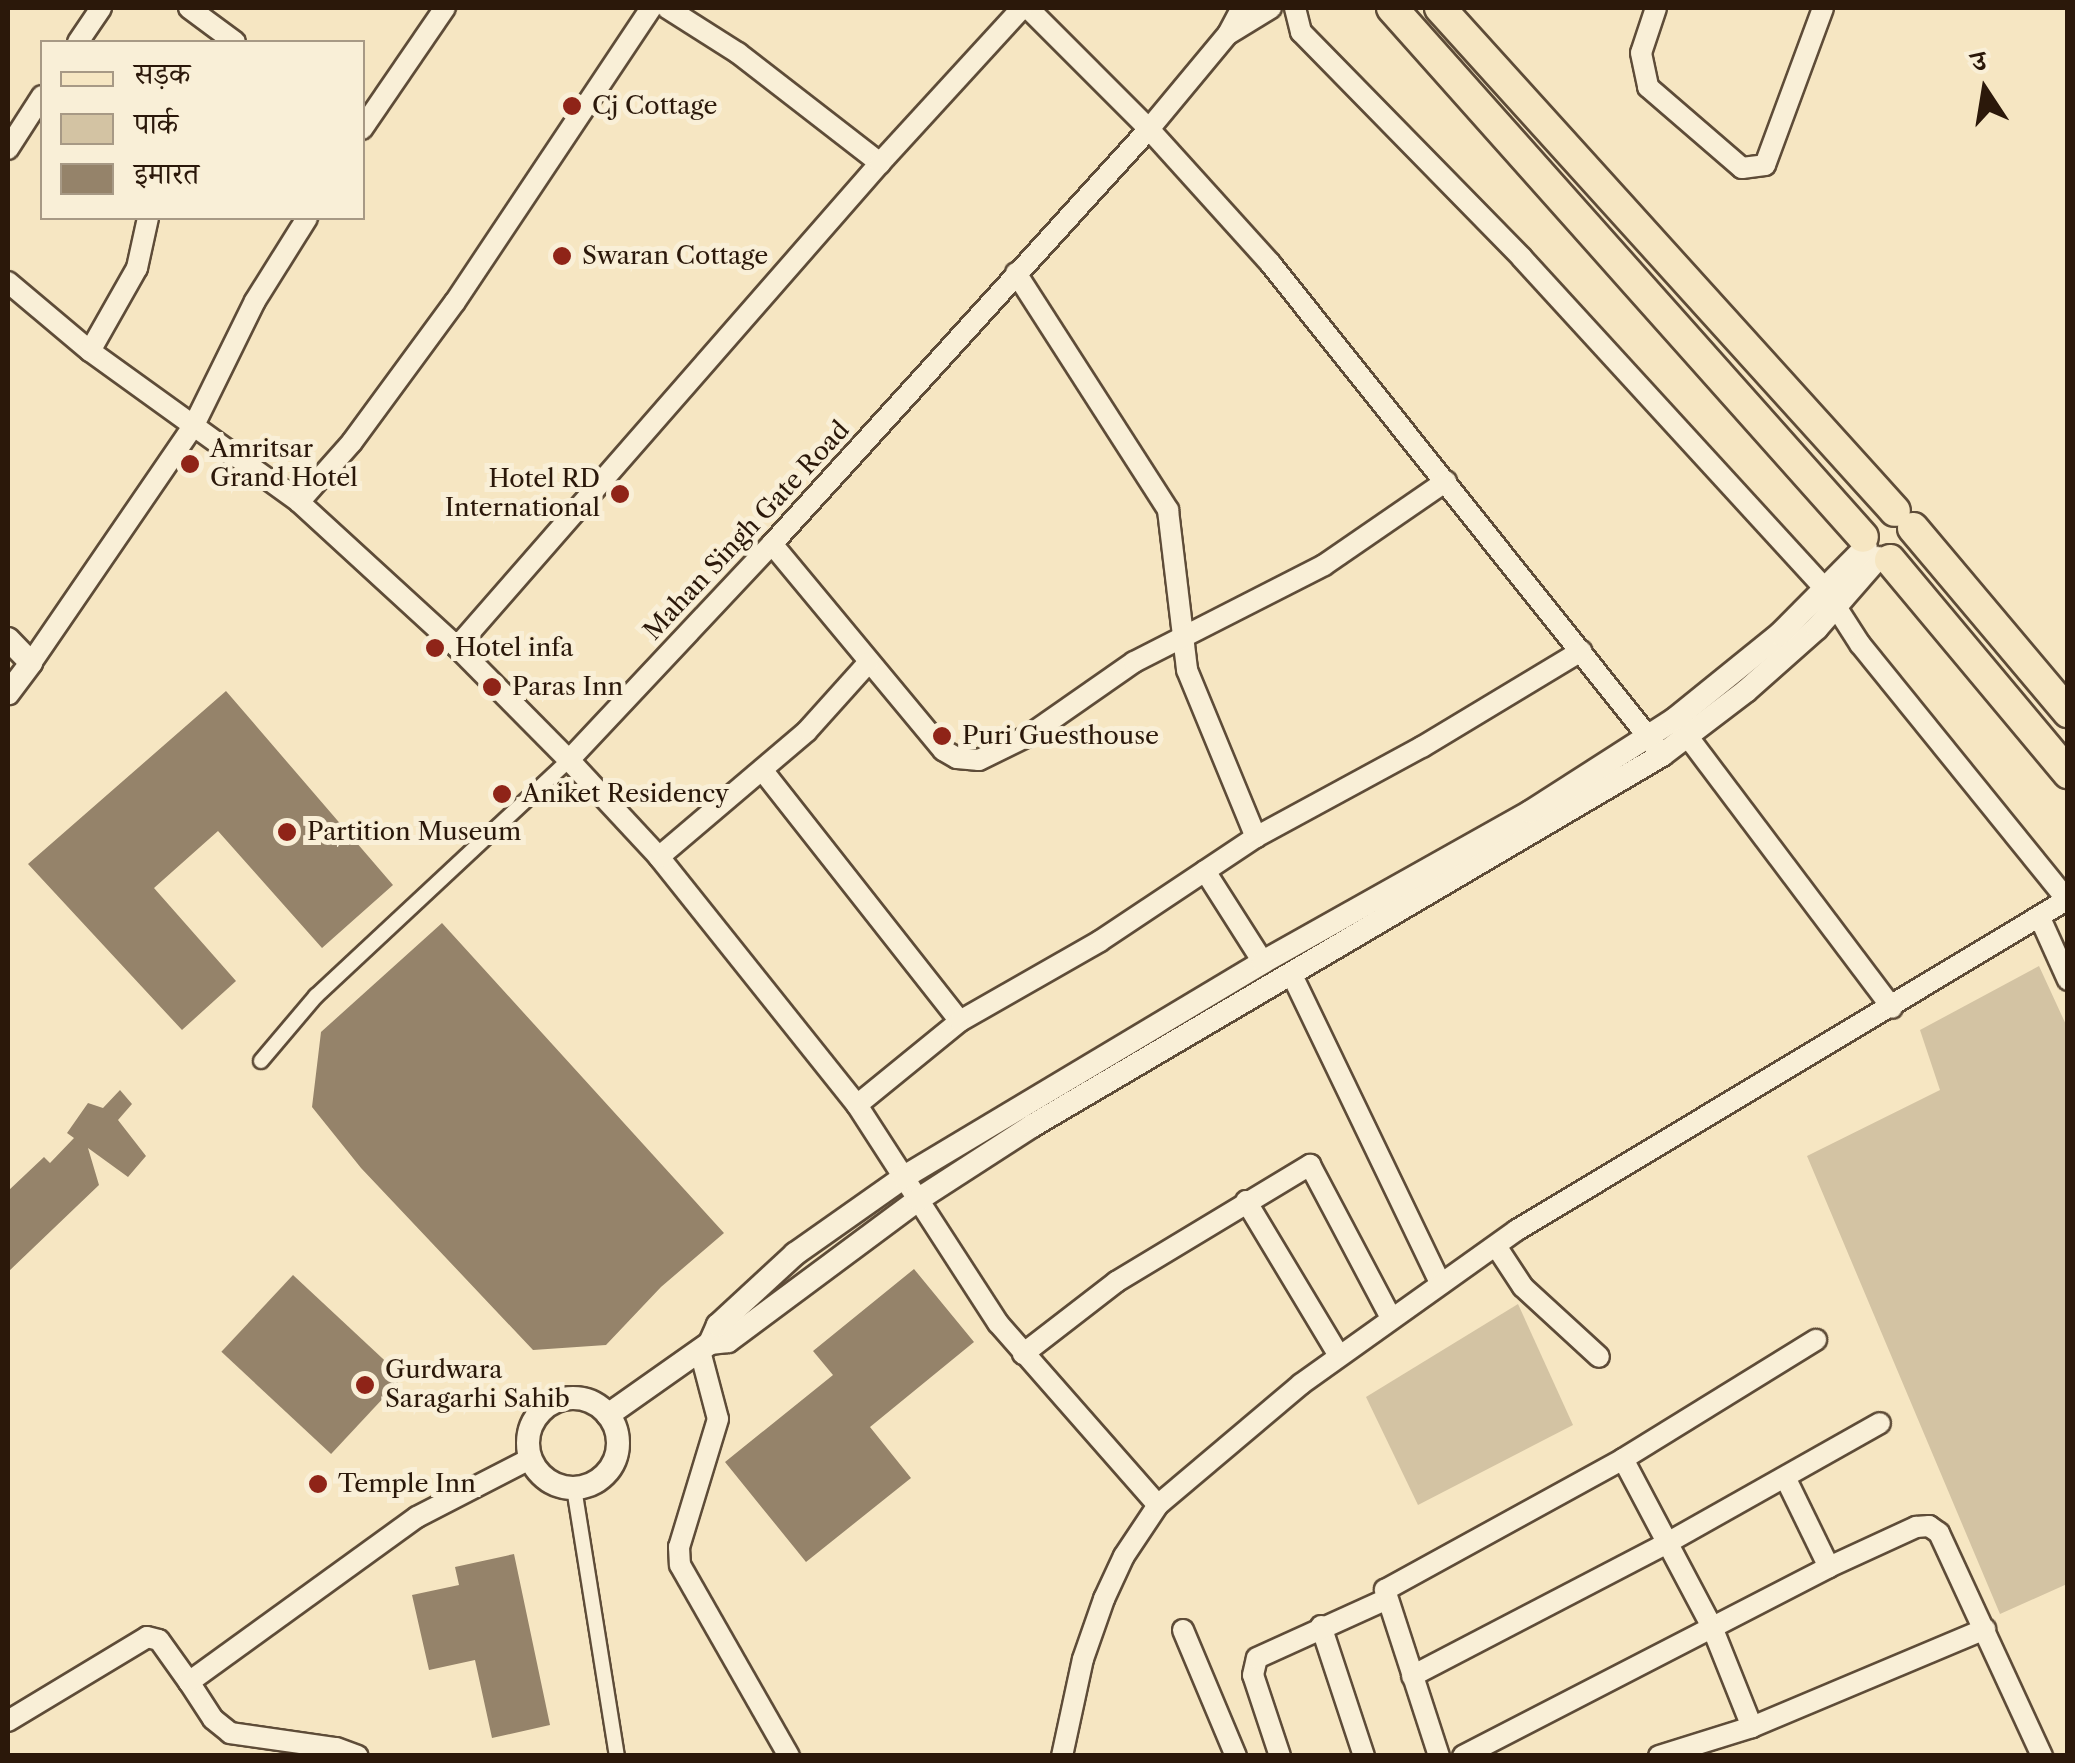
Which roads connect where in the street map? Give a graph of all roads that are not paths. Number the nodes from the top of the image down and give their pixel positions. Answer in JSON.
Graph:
{"nodes":[{"id":1,"x":101,"y":8,"type":"edge"},
{"id":2,"x":189,"y":8,"type":"edge"},
{"id":3,"x":445,"y":8,"type":"edge"},
{"id":4,"x":651,"y":8,"type":"edge"},
{"id":5,"x":668,"y":8,"type":"edge"},
{"id":6,"x":1025,"y":8,"type":"edge"},
{"id":7,"x":1242,"y":8,"type":"edge"},
{"id":8,"x":1271,"y":8,"type":"edge"},
{"id":9,"x":1294,"y":8,"type":"edge"},
{"id":10,"x":1392,"y":8,"type":"edge"},
{"id":11,"x":1440,"y":8,"type":"edge"},
{"id":12,"x":1656,"y":8,"type":"edge"},
{"id":13,"x":1822,"y":8,"type":"edge"},
{"id":14,"x":1228,"y":34,"type":"junction"},
{"id":15,"x":79,"y":40,"type":"edge"},
{"id":16,"x":232,"y":40,"type":"edge"},
{"id":17,"x":40,"y":99,"type":"edge"},
{"id":18,"x":365,"y":125,"type":"edge"},
{"id":19,"x":1149,"y":129,"type":"junction"},
{"id":20,"x":8,"y":149,"type":"edge"},
{"id":21,"x":880,"y":163,"type":"junction"},
{"id":22,"x":148,"y":220,"type":"edge"},
{"id":23,"x":306,"y":220,"type":"edge"},
{"id":24,"x":1016,"y":273,"type":"junction"},
{"id":25,"x":8,"y":282,"type":"edge"},
{"id":26,"x":90,"y":351,"type":"junction"},
{"id":27,"x":194,"y":425,"type":"junction"},
{"id":28,"x":1446,"y":481,"type":"junction"},
{"id":29,"x":299,"y":502,"type":"junction"},
{"id":30,"x":1904,"y":519,"type":"junction"},
{"id":31,"x":772,"y":544,"type":"junction"},
{"id":32,"x":1874,"y":551,"type":"junction"},
{"id":33,"x":1831,"y":597,"type":"junction"},
{"id":34,"x":1182,"y":636,"type":"junction"},
{"id":35,"x":8,"y":639,"type":"edge"},
{"id":36,"x":457,"y":646,"type":"junction"},
{"id":37,"x":1580,"y":651,"type":"junction"},
{"id":38,"x":31,"y":663,"type":"junction"},
{"id":39,"x":868,"y":664,"type":"junction"},
{"id":40,"x":8,"y":692,"type":"edge"},
{"id":41,"x":2068,"y":712,"type":"edge"},
{"id":42,"x":1681,"y":728,"type":"junction"},
{"id":43,"x":1655,"y":746,"type":"junction"},
{"id":44,"x":570,"y":760,"type":"junction"},
{"id":45,"x":763,"y":771,"type":"junction"},
{"id":46,"x":2068,"y":772,"type":"edge"},
{"id":47,"x":1256,"y":836,"type":"junction"},
{"id":48,"x":659,"y":858,"type":"junction"},
{"id":49,"x":1205,"y":871,"type":"junction"},
{"id":50,"x":2067,"y":899,"type":"edge"},
{"id":51,"x":2040,"y":918,"type":"junction"},
{"id":52,"x":1263,"y":962,"type":"junction"},
{"id":53,"x":1291,"y":973,"type":"junction"},
{"id":54,"x":2068,"y":980,"type":"edge"},
{"id":55,"x":1892,"y":1008,"type":"junction"},
{"id":56,"x":960,"y":1022,"type":"junction"},
{"id":57,"x":260,"y":1062,"type":"dead end"},
{"id":58,"x":856,"y":1105,"type":"junction"},
{"id":59,"x":904,"y":1177,"type":"junction"},
{"id":60,"x":918,"y":1199,"type":"junction"},
{"id":61,"x":1246,"y":1201,"type":"junction"},
{"id":62,"x":1496,"y":1246,"type":"junction"},
{"id":63,"x":1441,"y":1284,"type":"junction"},
{"id":64,"x":1391,"y":1318,"type":"junction"},
{"id":65,"x":1816,"y":1340,"type":"dead end"},
{"id":66,"x":705,"y":1347,"type":"junction"},
{"id":67,"x":1023,"y":1354,"type":"junction"},
{"id":68,"x":1339,"y":1356,"type":"junction"},
{"id":69,"x":1599,"y":1357,"type":"dead end"},
{"id":70,"x":608,"y":1415,"type":"junction"},
{"id":71,"x":1880,"y":1422,"type":"dead end"},
{"id":72,"x":530,"y":1459,"type":"junction"},
{"id":73,"x":1624,"y":1459,"type":"junction"},
{"id":74,"x":1786,"y":1478,"type":"junction"},
{"id":75,"x":574,"y":1488,"type":"junction"},
{"id":76,"x":1158,"y":1505,"type":"junction"},
{"id":77,"x":1669,"y":1542,"type":"junction"},
{"id":78,"x":1829,"y":1567,"type":"junction"},
{"id":79,"x":1385,"y":1600,"type":"junction"},
{"id":80,"x":1321,"y":1626,"type":"junction"},
{"id":81,"x":1712,"y":1627,"type":"junction"},
{"id":82,"x":1985,"y":1629,"type":"junction"},
{"id":83,"x":1183,"y":1630,"type":"dead end"},
{"id":84,"x":1412,"y":1676,"type":"junction"},
{"id":85,"x":189,"y":1682,"type":"junction"},
{"id":86,"x":8,"y":1721,"type":"edge"},
{"id":87,"x":1752,"y":1727,"type":"junction"},
{"id":88,"x":358,"y":1756,"type":"edge"},
{"id":89,"x":617,"y":1756,"type":"edge"},
{"id":90,"x":789,"y":1756,"type":"edge"},
{"id":91,"x":1062,"y":1756,"type":"edge"},
{"id":92,"x":1236,"y":1756,"type":"edge"},
{"id":93,"x":1280,"y":1756,"type":"edge"},
{"id":94,"x":1364,"y":1756,"type":"edge"},
{"id":95,"x":1439,"y":1756,"type":"edge"},
{"id":96,"x":1464,"y":1756,"type":"edge"},
{"id":97,"x":1658,"y":1756,"type":"edge"},
{"id":98,"x":2042,"y":1756,"type":"edge"}],
"edges":[{"from":1,"to":15,"type":"street"},
{"from":2,"to":16,"type":"street"},
{"from":3,"to":18,"type":"street"},
{"from":4,"to":29,"type":"street"},
{"from":5,"to":21,"type":"street"},
{"from":6,"to":19,"type":"street"},
{"from":6,"to":21,"type":"street"},
{"from":7,"to":14,"type":"street","name":"Mahan Singh Gate Road"},
{"from":8,"to":14,"type":"street"},
{"from":9,"to":33,"type":"street"},
{"from":10,"to":32,"type":"main road"},
{"from":11,"to":30,"type":"main road"},
{"from":12,"to":13,"type":"street"},
{"from":14,"to":19,"type":"street","name":"Mahan Singh Gate Road"},
{"from":17,"to":20,"type":"street"},
{"from":19,"to":24,"type":"street","name":"Mahan Singh Gate Road"},
{"from":19,"to":28,"type":"street"},
{"from":21,"to":36,"type":"street"},
{"from":22,"to":26,"type":"street"},
{"from":23,"to":27,"type":"street"},
{"from":24,"to":31,"type":"street","name":"Mahan Singh Gate Road"},
{"from":24,"to":34,"type":"street"},
{"from":25,"to":26,"type":"street"},
{"from":26,"to":27,"type":"street"},
{"from":27,"to":29,"type":"street"},
{"from":27,"to":38,"type":"street"},
{"from":28,"to":34,"type":"street"},
{"from":28,"to":37,"type":"street"},
{"from":29,"to":36,"type":"street"},
{"from":30,"to":32,"type":"main road"},
{"from":30,"to":32,"type":"main road"},
{"from":30,"to":41,"type":"main road"},
{"from":31,"to":39,"type":"street"},
{"from":31,"to":44,"type":"street","name":"Mahan Singh Gate Road"},
{"from":32,"to":33,"type":"street"},
{"from":32,"to":46,"type":"main road"},
{"from":33,"to":42,"type":"street"},
{"from":33,"to":50,"type":"street"},
{"from":34,"to":39,"type":"street"},
{"from":34,"to":47,"type":"street"},
{"from":35,"to":38,"type":"street"},
{"from":36,"to":44,"type":"street"},
{"from":37,"to":43,"type":"street"},
{"from":37,"to":47,"type":"street"},
{"from":38,"to":40,"type":"street"},
{"from":39,"to":45,"type":"street"},
{"from":42,"to":43,"type":"street"},
{"from":42,"to":55,"type":"street"},
{"from":43,"to":52,"type":"street"},
{"from":43,"to":53,"type":"street"},
{"from":44,"to":48,"type":"street"},
{"from":44,"to":57,"type":"street","name":"Mahan Singh Gate Road"},
{"from":45,"to":48,"type":"street"},
{"from":45,"to":56,"type":"street"},
{"from":47,"to":49,"type":"street"},
{"from":48,"to":58,"type":"street"},
{"from":49,"to":52,"type":"street"},
{"from":49,"to":56,"type":"street"},
{"from":50,"to":51,"type":"street"},
{"from":51,"to":54,"type":"street"},
{"from":51,"to":55,"type":"street"},
{"from":52,"to":59,"type":"street"},
{"from":53,"to":60,"type":"street"},
{"from":53,"to":63,"type":"street"},
{"from":55,"to":62,"type":"street"},
{"from":56,"to":58,"type":"street"},
{"from":58,"to":59,"type":"street"},
{"from":59,"to":60,"type":"street"},
{"from":59,"to":66,"type":"street"},
{"from":60,"to":66,"type":"street"},
{"from":60,"to":67,"type":"street"},
{"from":61,"to":64,"type":"street"},
{"from":61,"to":67,"type":"street"},
{"from":61,"to":68,"type":"street"},
{"from":62,"to":63,"type":"street"},
{"from":62,"to":69,"type":"street"},
{"from":63,"to":64,"type":"street"},
{"from":64,"to":68,"type":"street"},
{"from":65,"to":73,"type":"street"},
{"from":66,"to":70,"type":"street"},
{"from":66,"to":90,"type":"street"},
{"from":67,"to":76,"type":"street"},
{"from":68,"to":76,"type":"street"},
{"from":70,"to":72,"type":"street"},
{"from":70,"to":75,"type":"street"},
{"from":71,"to":74,"type":"street"},
{"from":72,"to":75,"type":"street"},
{"from":72,"to":85,"type":"street"},
{"from":73,"to":77,"type":"street"},
{"from":73,"to":79,"type":"street"},
{"from":74,"to":77,"type":"street"},
{"from":74,"to":78,"type":"street"},
{"from":75,"to":89,"type":"street"},
{"from":76,"to":91,"type":"street"},
{"from":77,"to":81,"type":"street"},
{"from":77,"to":84,"type":"street"},
{"from":78,"to":81,"type":"street"},
{"from":78,"to":82,"type":"street"},
{"from":79,"to":80,"type":"street"},
{"from":79,"to":84,"type":"street"},
{"from":80,"to":93,"type":"street"},
{"from":80,"to":94,"type":"street"},
{"from":81,"to":87,"type":"street"},
{"from":81,"to":96,"type":"street"},
{"from":82,"to":87,"type":"street"},
{"from":82,"to":98,"type":"street"},
{"from":83,"to":92,"type":"street"},
{"from":84,"to":95,"type":"street"},
{"from":85,"to":86,"type":"street"},
{"from":85,"to":88,"type":"street"},
{"from":87,"to":97,"type":"street"}]}
